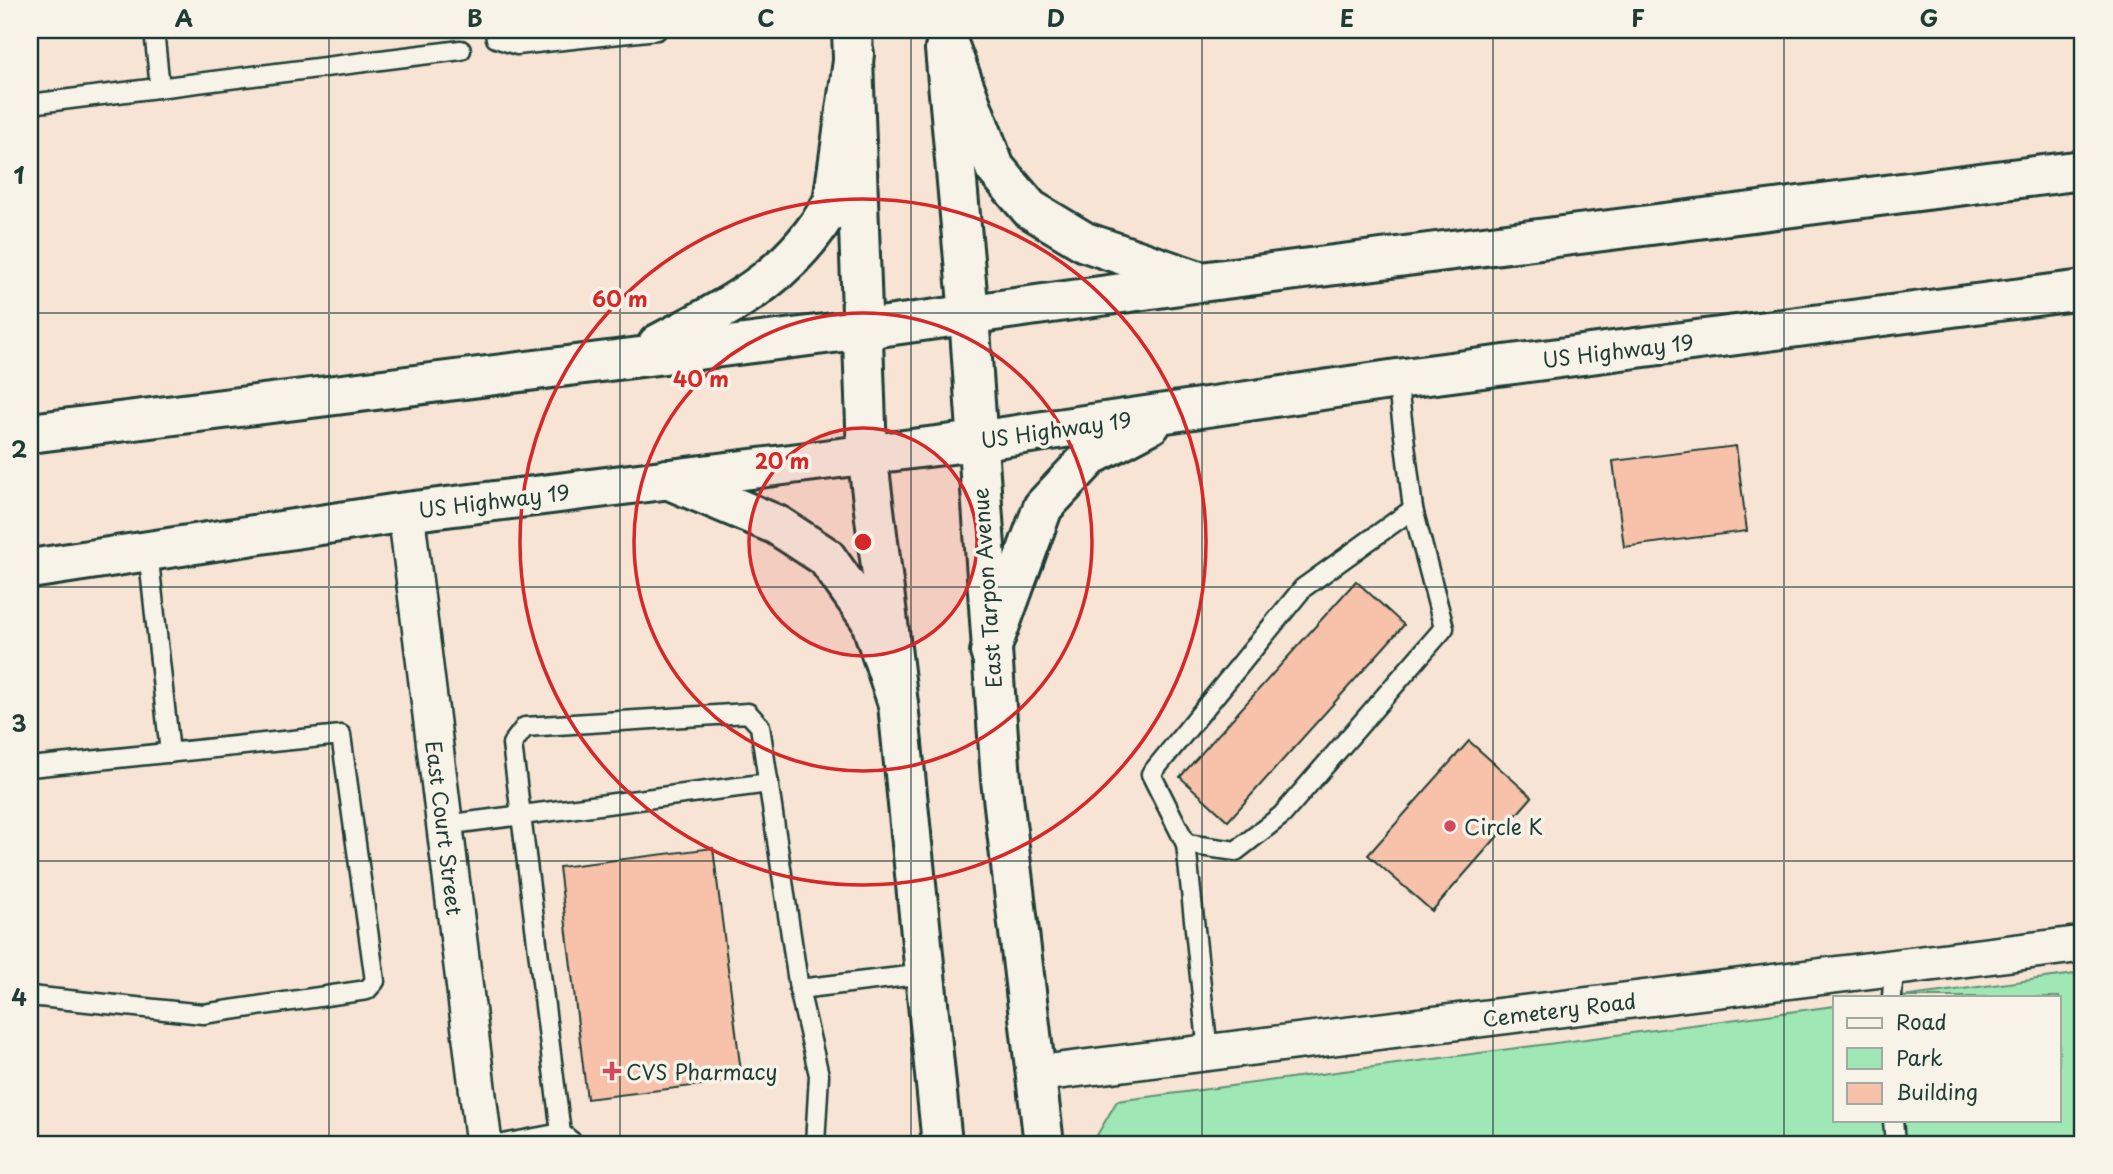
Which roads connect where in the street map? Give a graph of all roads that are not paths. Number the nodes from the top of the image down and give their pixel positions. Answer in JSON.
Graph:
{"nodes":[{"id":1,"x":154,"y":30,"type":"edge"},
{"id":2,"x":494,"y":30,"type":"edge"},
{"id":3,"x":657,"y":30,"type":"edge"},
{"id":4,"x":943,"y":30,"type":"edge"},
{"id":5,"x":853,"y":42,"type":"edge"},
{"id":6,"x":461,"y":50,"type":"dead end"},
{"id":7,"x":160,"y":88,"type":"junction"},
{"id":8,"x":30,"y":104,"type":"edge"},
{"id":9,"x":2083,"y":170,"type":"edge"},
{"id":10,"x":1201,"y":282,"type":"junction"},
{"id":11,"x":2083,"y":289,"type":"edge"},
{"id":12,"x":969,"y":315,"type":"junction"},
{"id":13,"x":865,"y":329,"type":"junction"},
{"id":14,"x":636,"y":355,"type":"junction"},
{"id":15,"x":1397,"y":379,"type":"junction"},
{"id":16,"x":1174,"y":412,"type":"junction"},
{"id":17,"x":30,"y":433,"type":"edge"},
{"id":18,"x":976,"y":441,"type":"junction"},
{"id":19,"x":867,"y":453,"type":"junction"},
{"id":20,"x":666,"y":478,"type":"junction"},
{"id":21,"x":1413,"y":509,"type":"junction"},
{"id":22,"x":407,"y":512,"type":"junction"},
{"id":23,"x":148,"y":551,"type":"junction"},
{"id":24,"x":30,"y":569,"type":"edge"},
{"id":25,"x":990,"y":652,"type":"junction"},
{"id":26,"x":898,"y":704,"type":"junction"},
{"id":27,"x":170,"y":753,"type":"junction"},
{"id":28,"x":30,"y":767,"type":"edge"},
{"id":29,"x":769,"y":783,"type":"junction"},
{"id":30,"x":520,"y":815,"type":"junction"},
{"id":31,"x":445,"y":825,"type":"junction"},
{"id":32,"x":1186,"y":844,"type":"junction"},
{"id":33,"x":2083,"y":944,"type":"edge"},
{"id":34,"x":925,"y":974,"type":"junction"},
{"id":35,"x":1893,"y":982,"type":"edge"},
{"id":36,"x":799,"y":989,"type":"junction"},
{"id":37,"x":30,"y":996,"type":"edge"},
{"id":38,"x":1208,"y":1052,"type":"junction"},
{"id":39,"x":1035,"y":1074,"type":"junction"},
{"id":40,"x":1893,"y":1122,"type":"edge"},
{"id":41,"x":568,"y":1139,"type":"edge"},
{"id":42,"x":484,"y":1144,"type":"edge"},
{"id":43,"x":503,"y":1144,"type":"edge"},
{"id":44,"x":816,"y":1144,"type":"edge"},
{"id":45,"x":942,"y":1144,"type":"edge"},
{"id":46,"x":1044,"y":1144,"type":"edge"},
{"id":47,"x":1895,"y":1144,"type":"edge"}],
"edges":[{"from":1,"to":7,"type":"lane"},
{"from":2,"to":3,"type":"lane"},
{"from":4,"to":10,"type":"main road"},
{"from":4,"to":12,"type":"main road","name":"East Tarpon Avenue"},
{"from":5,"to":13,"type":"main road"},
{"from":5,"to":14,"type":"main road"},
{"from":6,"to":7,"type":"lane"},
{"from":7,"to":8,"type":"lane"},
{"from":9,"to":10,"type":"main road"},
{"from":10,"to":12,"type":"main road"},
{"from":11,"to":15,"type":"main road","name":"US Highway 19"},
{"from":12,"to":13,"type":"main road"},
{"from":12,"to":18,"type":"main road","name":"East Tarpon Avenue"},
{"from":13,"to":14,"type":"main road"},
{"from":13,"to":19,"type":"main road"},
{"from":14,"to":17,"type":"main road"},
{"from":15,"to":16,"type":"main road","name":"US Highway 19"},
{"from":15,"to":21,"type":"lane"},
{"from":16,"to":18,"type":"main road","name":"US Highway 19"},
{"from":16,"to":25,"type":"main road"},
{"from":18,"to":19,"type":"main road","name":"US Highway 19"},
{"from":18,"to":25,"type":"main road","name":"East Tarpon Avenue"},
{"from":19,"to":20,"type":"main road","name":"US Highway 19"},
{"from":19,"to":26,"type":"main road"},
{"from":20,"to":22,"type":"main road","name":"US Highway 19"},
{"from":20,"to":26,"type":"main road"},
{"from":21,"to":32,"type":"lane"},
{"from":21,"to":32,"type":"lane"},
{"from":22,"to":23,"type":"main road","name":"US Highway 19"},
{"from":22,"to":31,"type":"street","name":"East Court Street"},
{"from":23,"to":24,"type":"main road","name":"US Highway 19"},
{"from":23,"to":27,"type":"lane"},
{"from":25,"to":39,"type":"main road","name":"East Tarpon Avenue"},
{"from":26,"to":34,"type":"main road"},
{"from":27,"to":28,"type":"lane"},
{"from":27,"to":37,"type":"lane"},
{"from":29,"to":30,"type":"lane"},
{"from":29,"to":30,"type":"lane"},
{"from":29,"to":36,"type":"lane"},
{"from":30,"to":31,"type":"lane"},
{"from":30,"to":41,"type":"lane"},
{"from":31,"to":42,"type":"street","name":"East Court Street"},
{"from":32,"to":38,"type":"lane"},
{"from":33,"to":35,"type":"street","name":"Cemetery Road"},
{"from":34,"to":36,"type":"lane"},
{"from":34,"to":45,"type":"main road"},
{"from":35,"to":38,"type":"street","name":"Cemetery Road"},
{"from":36,"to":44,"type":"lane"},
{"from":38,"to":39,"type":"street","name":"Cemetery Road"},
{"from":39,"to":46,"type":"main road","name":"East Tarpon Avenue"},
{"from":40,"to":47,"type":"lane"},
{"from":41,"to":43,"type":"lane"}]}
